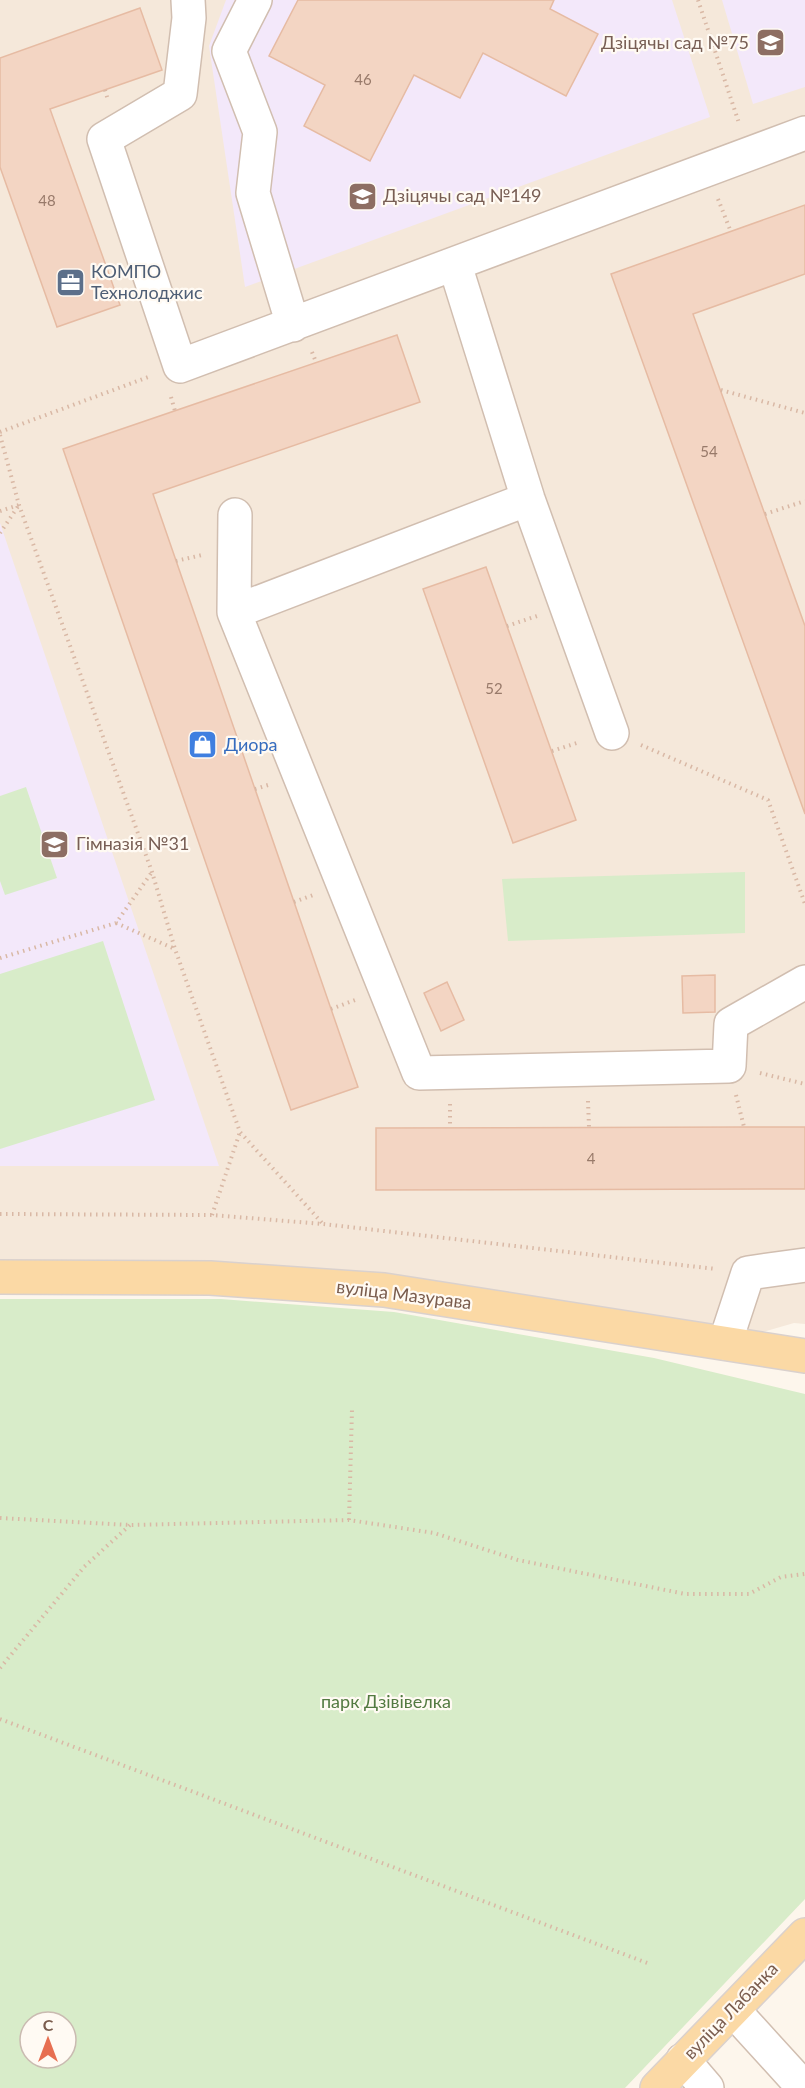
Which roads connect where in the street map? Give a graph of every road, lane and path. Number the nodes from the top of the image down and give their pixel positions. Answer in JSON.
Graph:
{"nodes":[{"id":1,"x":188,"y":0,"type":"edge"},
{"id":2,"x":255,"y":0,"type":"edge"},
{"id":3,"x":698,"y":0,"type":"edge"},
{"id":4,"x":805,"y":133,"type":"edge"},
{"id":5,"x":749,"y":152,"type":"junction"},
{"id":6,"x":455,"y":265,"type":"junction"},
{"id":7,"x":292,"y":325,"type":"junction"},
{"id":8,"x":180,"y":366,"type":"junction"},
{"id":9,"x":721,"y":390,"type":"dead end"},
{"id":10,"x":805,"y":413,"type":"edge"},
{"id":11,"x":0,"y":434,"type":"edge"},
{"id":12,"x":528,"y":499,"type":"junction"},
{"id":13,"x":805,"y":501,"type":"edge"},
{"id":14,"x":20,"y":505,"type":"junction"},
{"id":15,"x":0,"y":511,"type":"edge"},
{"id":16,"x":765,"y":514,"type":"dead end"},
{"id":17,"x":235,"y":515,"type":"dead end"},
{"id":18,"x":0,"y":533,"type":"edge"},
{"id":19,"x":234,"y":612,"type":"junction"},
{"id":20,"x":612,"y":733,"type":"joint"},
{"id":21,"x":152,"y":873,"type":"junction"},
{"id":22,"x":805,"y":903,"type":"edge"},
{"id":23,"x":116,"y":923,"type":"junction"},
{"id":24,"x":175,"y":949,"type":"junction"},
{"id":25,"x":0,"y":958,"type":"edge"},
{"id":26,"x":805,"y":982,"type":"edge"},
{"id":27,"x":729,"y":1066,"type":"junction"},
{"id":28,"x":805,"y":1084,"type":"edge"},
{"id":29,"x":240,"y":1132,"type":"junction"},
{"id":30,"x":0,"y":1214,"type":"edge"},
{"id":31,"x":212,"y":1215,"type":"junction"},
{"id":32,"x":323,"y":1224,"type":"junction"},
{"id":33,"x":805,"y":1265,"type":"edge"},
{"id":34,"x":748,"y":1273,"type":"junction"},
{"id":35,"x":0,"y":1277,"type":"edge"},
{"id":36,"x":725,"y":1343,"type":"junction"},
{"id":37,"x":805,"y":1356,"type":"edge"},
{"id":38,"x":352,"y":1409,"type":"dead end"},
{"id":39,"x":0,"y":1518,"type":"edge"},
{"id":40,"x":350,"y":1520,"type":"junction"},
{"id":41,"x":130,"y":1525,"type":"junction"},
{"id":42,"x":805,"y":1574,"type":"edge"},
{"id":43,"x":0,"y":1668,"type":"edge"},
{"id":44,"x":0,"y":1719,"type":"edge"},
{"id":45,"x":805,"y":1935,"type":"edge"},
{"id":46,"x":651,"y":1964,"type":"dead end"},
{"id":47,"x":734,"y":2010,"type":"junction"},
{"id":48,"x":683,"y":2060,"type":"junction"},
{"id":49,"x":657,"y":2088,"type":"edge"},
{"id":50,"x":707,"y":2088,"type":"edge"},
{"id":51,"x":804,"y":2088,"type":"edge"}],
"edges":[{"from":1,"to":8,"type":"lane"},
{"from":2,"to":7,"type":"lane"},
{"from":3,"to":5,"type":"path"},
{"from":4,"to":5,"type":"lane"},
{"from":5,"to":6,"type":"lane"},
{"from":6,"to":7,"type":"lane"},
{"from":6,"to":12,"type":"lane"},
{"from":7,"to":8,"type":"lane"},
{"from":8,"to":11,"type":"path"},
{"from":9,"to":10,"type":"path"},
{"from":11,"to":14,"type":"path"},
{"from":12,"to":19,"type":"lane"},
{"from":12,"to":20,"type":"lane"},
{"from":13,"to":16,"type":"path"},
{"from":14,"to":15,"type":"path"},
{"from":14,"to":18,"type":"path"},
{"from":14,"to":21,"type":"path"},
{"from":17,"to":19,"type":"lane"},
{"from":19,"to":27,"type":"lane"},
{"from":20,"to":22,"type":"path"},
{"from":21,"to":23,"type":"path"},
{"from":21,"to":24,"type":"path"},
{"from":23,"to":24,"type":"path"},
{"from":23,"to":25,"type":"path"},
{"from":24,"to":29,"type":"path"},
{"from":26,"to":27,"type":"lane"},
{"from":27,"to":28,"type":"path"},
{"from":29,"to":31,"type":"path"},
{"from":29,"to":32,"type":"path"},
{"from":30,"to":31,"type":"path"},
{"from":31,"to":32,"type":"path"},
{"from":32,"to":34,"type":"path"},
{"from":33,"to":34,"type":"lane"},
{"from":34,"to":36,"type":"lane"},
{"from":35,"to":36,"type":"main road","name":"вуліца Мазурава"},
{"from":36,"to":37,"type":"main road","name":"вуліца Мазурава"},
{"from":38,"to":40,"type":"path"},
{"from":39,"to":41,"type":"path"},
{"from":40,"to":41,"type":"path"},
{"from":40,"to":42,"type":"path"},
{"from":41,"to":43,"type":"path"},
{"from":44,"to":46,"type":"path"},
{"from":45,"to":47,"type":"main road","name":"вуліца Лабанка"},
{"from":47,"to":48,"type":"main road","name":"вуліца Лабанка"},
{"from":47,"to":51,"type":"lane"},
{"from":48,"to":49,"type":"main road","name":"вуліца Лабанка"},
{"from":48,"to":50,"type":"lane"}]}
